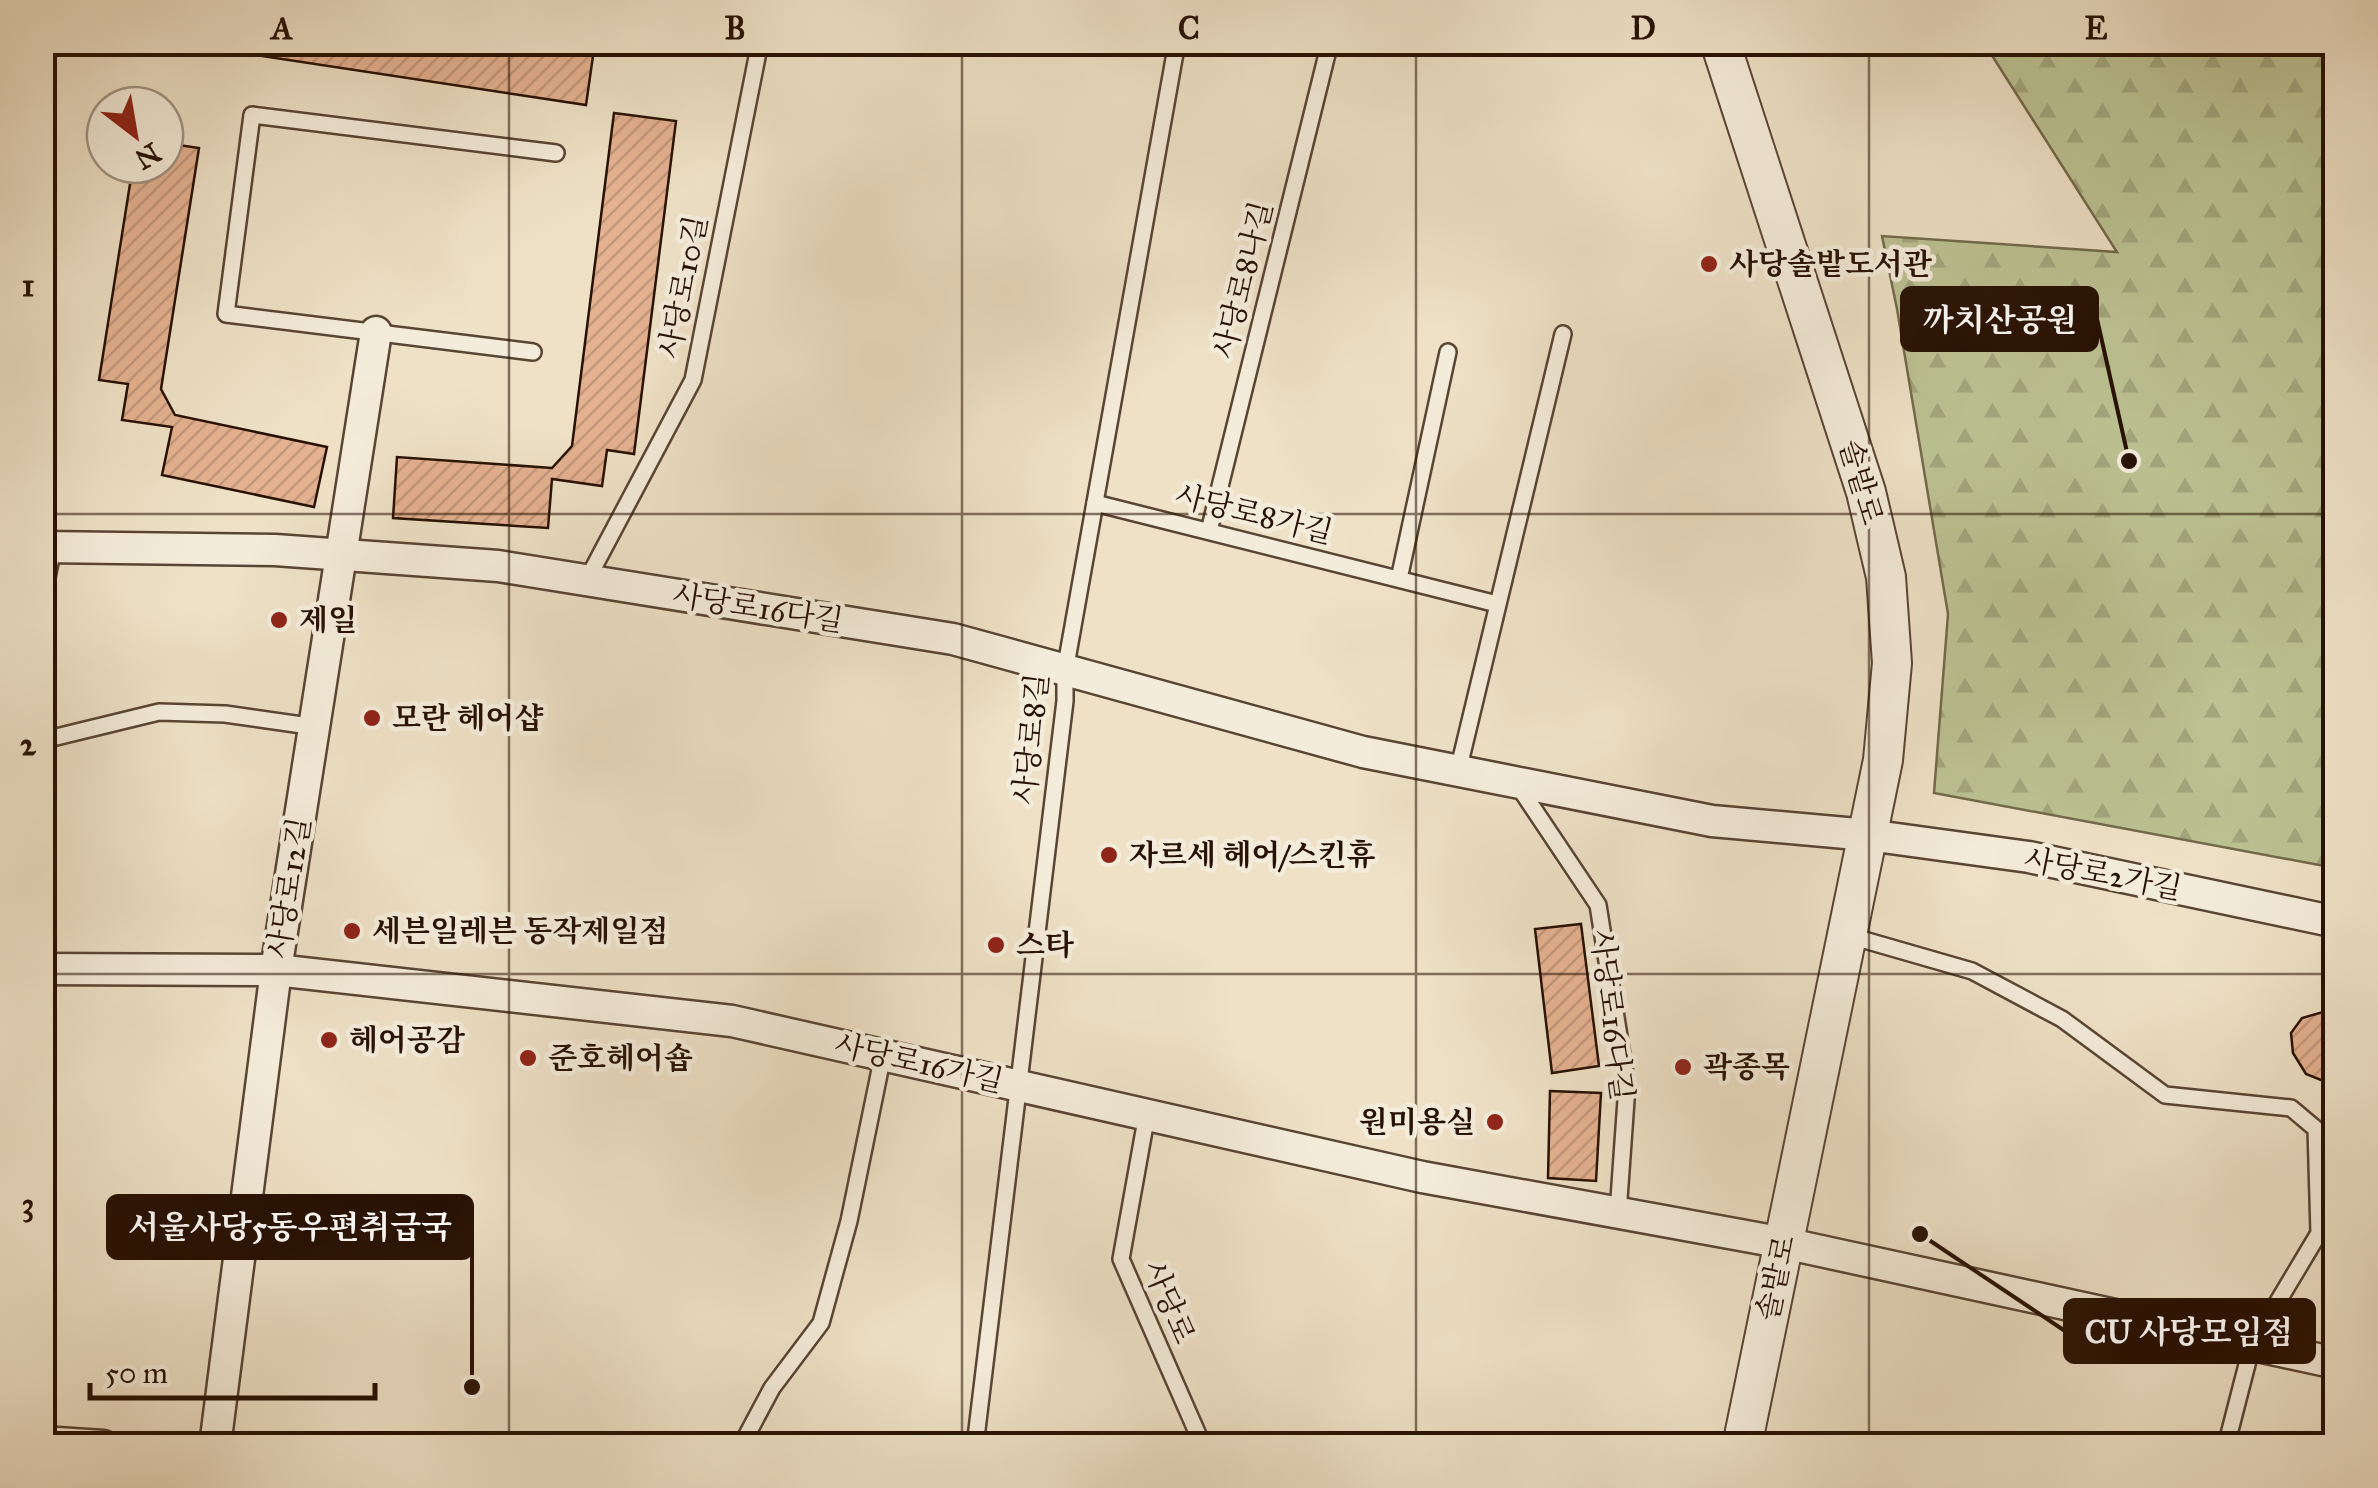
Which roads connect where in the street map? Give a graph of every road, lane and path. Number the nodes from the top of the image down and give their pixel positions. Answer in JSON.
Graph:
{"nodes":[{"id":1,"x":760,"y":42,"type":"edge"},
{"id":2,"x":1177,"y":42,"type":"edge"},
{"id":3,"x":1330,"y":42,"type":"edge"},
{"id":4,"x":1720,"y":42,"type":"edge"},
{"id":5,"x":556,"y":153,"type":"dead end"},
{"id":6,"x":376,"y":332,"type":"junction"},
{"id":7,"x":1563,"y":334,"type":"dead end"},
{"id":8,"x":533,"y":352,"type":"dead end"},
{"id":9,"x":1448,"y":352,"type":"dead end"},
{"id":10,"x":1095,"y":503,"type":"junction"},
{"id":11,"x":1209,"y":531,"type":"junction"},
{"id":12,"x":48,"y":548,"type":"edge"},
{"id":13,"x":343,"y":554,"type":"junction"},
{"id":14,"x":1399,"y":579,"type":"junction"},
{"id":15,"x":587,"y":580,"type":"junction"},
{"id":16,"x":42,"y":602,"type":"edge"},
{"id":17,"x":1497,"y":604,"type":"junction"},
{"id":18,"x":1065,"y":670,"type":"junction"},
{"id":19,"x":42,"y":689,"type":"edge"},
{"id":20,"x":316,"y":727,"type":"junction"},
{"id":21,"x":45,"y":739,"type":"edge"},
{"id":22,"x":1458,"y":771,"type":"junction"},
{"id":23,"x":1516,"y":782,"type":"junction"},
{"id":24,"x":1868,"y":835,"type":"junction"},
{"id":25,"x":2336,"y":922,"type":"edge"},
{"id":26,"x":1847,"y":935,"type":"junction"},
{"id":27,"x":42,"y":969,"type":"edge"},
{"id":28,"x":276,"y":970,"type":"junction"},
{"id":29,"x":884,"y":1056,"type":"junction"},
{"id":30,"x":1016,"y":1086,"type":"junction"},
{"id":31,"x":1147,"y":1114,"type":"junction"},
{"id":32,"x":1618,"y":1213,"type":"junction"},
{"id":33,"x":1784,"y":1243,"type":"junction"},
{"id":34,"x":2252,"y":1345,"type":"junction"},
{"id":35,"x":2336,"y":1363,"type":"edge"},
{"id":36,"x":42,"y":1442,"type":"edge"},
{"id":37,"x":103,"y":1446,"type":"edge"},
{"id":38,"x":215,"y":1446,"type":"edge"},
{"id":39,"x":741,"y":1446,"type":"edge"},
{"id":40,"x":974,"y":1446,"type":"edge"},
{"id":41,"x":1203,"y":1446,"type":"edge"},
{"id":42,"x":1742,"y":1446,"type":"edge"},
{"id":43,"x":2226,"y":1446,"type":"edge"}],
"edges":[{"from":1,"to":15,"type":"lane","name":"사당로10길"},
{"from":2,"to":10,"type":"lane","name":"사당로8길"},
{"from":3,"to":11,"type":"lane","name":"사당로8나길"},
{"from":4,"to":24,"type":"street","name":"솔밭로"},
{"from":5,"to":6,"type":"lane"},
{"from":6,"to":8,"type":"lane"},
{"from":6,"to":13,"type":"street","name":"사당로12길"},
{"from":7,"to":17,"type":"lane"},
{"from":9,"to":14,"type":"lane"},
{"from":10,"to":11,"type":"lane","name":"사당로8가길"},
{"from":10,"to":18,"type":"lane","name":"사당로8길"},
{"from":11,"to":14,"type":"lane","name":"사당로8가길"},
{"from":12,"to":13,"type":"street","name":"사당로16다길"},
{"from":12,"to":16,"type":"lane"},
{"from":13,"to":15,"type":"street","name":"사당로16다길"},
{"from":13,"to":20,"type":"street","name":"사당로12길"},
{"from":14,"to":17,"type":"lane","name":"사당로8가길"},
{"from":15,"to":18,"type":"street","name":"사당로16다길"},
{"from":17,"to":22,"type":"lane"},
{"from":18,"to":22,"type":"street","name":"사당로16다길"},
{"from":18,"to":30,"type":"lane","name":"사당로8길"},
{"from":19,"to":21,"type":"lane"},
{"from":20,"to":21,"type":"lane"},
{"from":20,"to":28,"type":"street","name":"사당로12길"},
{"from":22,"to":23,"type":"street","name":"사당로16다길"},
{"from":23,"to":24,"type":"street","name":"사당로16다길"},
{"from":23,"to":32,"type":"lane","name":"사당로16다길"},
{"from":24,"to":25,"type":"street","name":"사당로2가길"},
{"from":24,"to":26,"type":"street","name":"솔밭로"},
{"from":26,"to":33,"type":"street","name":"솔밭로"},
{"from":26,"to":34,"type":"lane"},
{"from":27,"to":28,"type":"street","name":"사당로16가길"},
{"from":28,"to":29,"type":"street","name":"사당로16가길"},
{"from":28,"to":38,"type":"street","name":"사당로12길"},
{"from":29,"to":30,"type":"street","name":"사당로16가길"},
{"from":29,"to":39,"type":"lane"},
{"from":30,"to":31,"type":"street","name":"사당로16가길"},
{"from":30,"to":40,"type":"lane","name":"사당로8길"},
{"from":31,"to":32,"type":"street","name":"사당로16가길"},
{"from":31,"to":41,"type":"lane","name":"사당로"},
{"from":32,"to":33,"type":"street","name":"사당로16가길"},
{"from":33,"to":34,"type":"street","name":"사당로16가길"},
{"from":33,"to":42,"type":"street","name":"솔밭로"},
{"from":34,"to":35,"type":"street","name":"사당로16가길"},
{"from":34,"to":43,"type":"lane"},
{"from":36,"to":37,"type":"street"}]}
